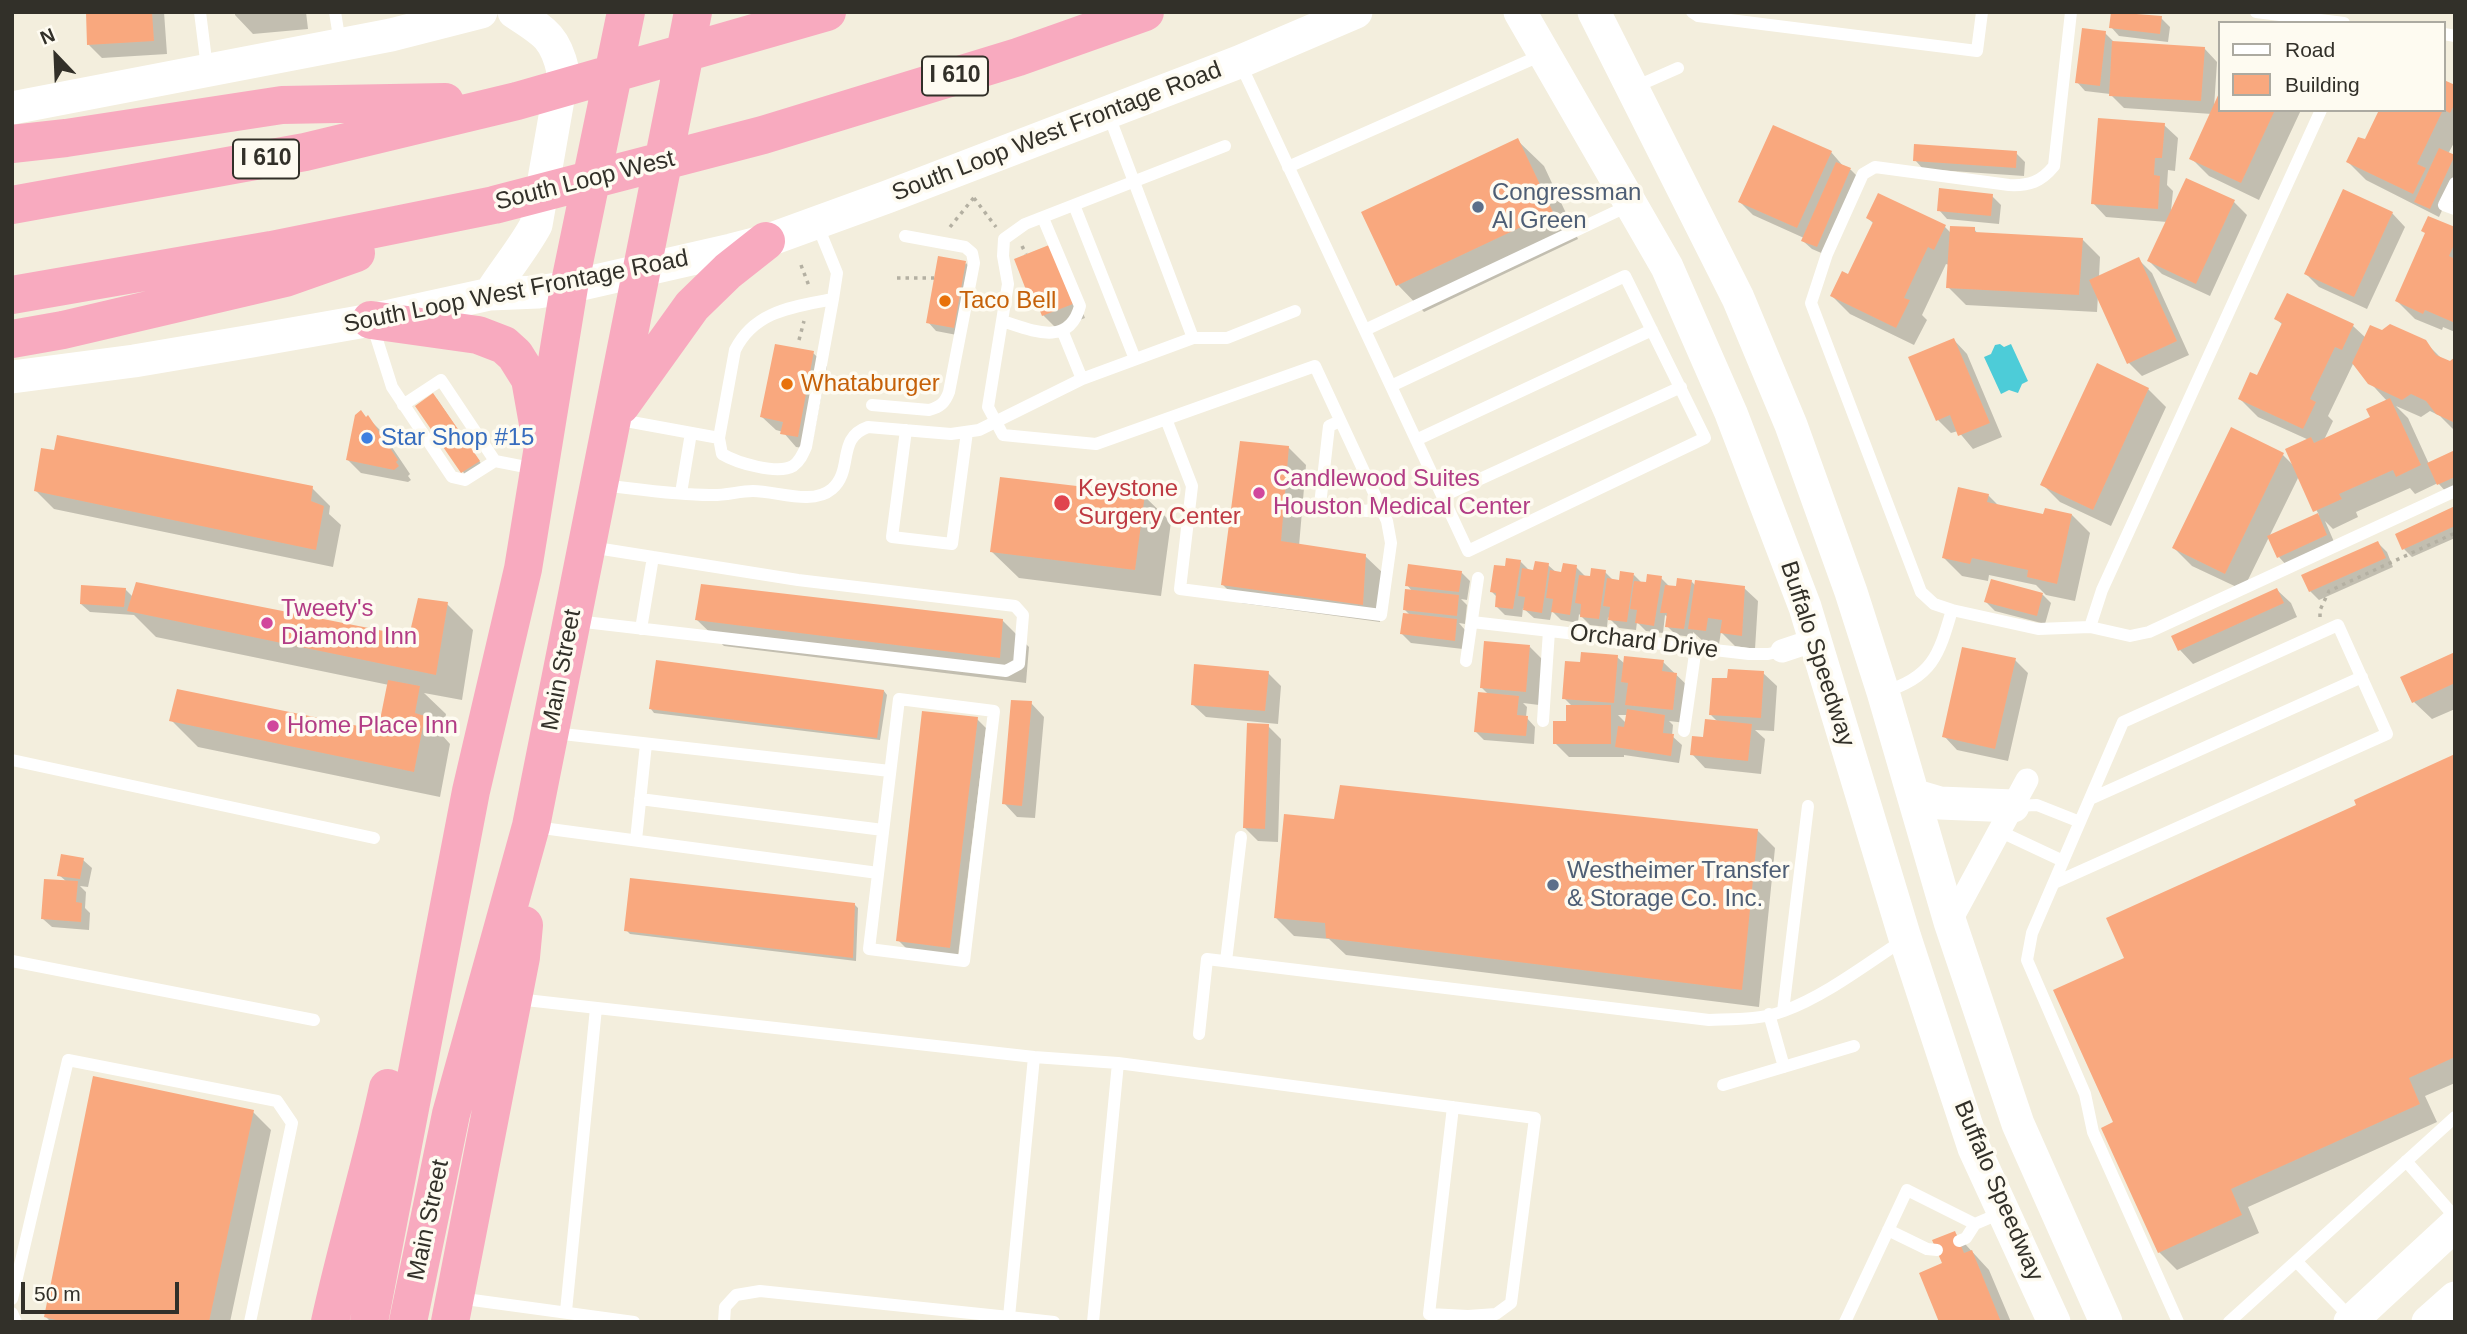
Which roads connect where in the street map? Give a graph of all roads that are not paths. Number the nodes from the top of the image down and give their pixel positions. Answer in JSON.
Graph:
{"nodes":[{"id":1,"x":200,"y":12,"type":"edge"},
{"id":2,"x":335,"y":12,"type":"edge"},
{"id":3,"x":481,"y":12,"type":"edge"},
{"id":4,"x":514,"y":12,"type":"edge"},
{"id":5,"x":626,"y":12,"type":"edge"},
{"id":6,"x":693,"y":12,"type":"edge"},
{"id":7,"x":827,"y":12,"type":"edge"},
{"id":8,"x":1144,"y":12,"type":"edge"},
{"id":9,"x":1356,"y":12,"type":"edge"},
{"id":10,"x":1521,"y":12,"type":"edge"},
{"id":11,"x":1594,"y":12,"type":"edge"},
{"id":12,"x":1692,"y":12,"type":"edge"},
{"id":13,"x":1982,"y":12,"type":"edge"},
{"id":14,"x":2071,"y":12,"type":"edge"},
{"id":15,"x":2256,"y":12,"type":"edge"},
{"id":16,"x":438,"y":18,"type":"edge"},
{"id":17,"x":2328,"y":21,"type":"edge"},
{"id":18,"x":340,"y":45,"type":"junction"},
{"id":19,"x":1544,"y":54,"type":"junction"},
{"id":20,"x":1240,"y":62,"type":"junction"},
{"id":21,"x":1678,"y":68,"type":"dead end"},
{"id":22,"x":207,"y":71,"type":"junction"},
{"id":23,"x":1632,"y":89,"type":"junction"},
{"id":24,"x":517,"y":101,"type":"junction"},
{"id":25,"x":12,"y":108,"type":"edge"},
{"id":26,"x":2320,"y":112,"type":"edge"},
{"id":27,"x":1108,"y":113,"type":"junction"},
{"id":28,"x":12,"y":144,"type":"edge"},
{"id":29,"x":1225,"y":146,"type":"dead end"},
{"id":30,"x":1289,"y":167,"type":"junction"},
{"id":31,"x":1134,"y":181,"type":"junction"},
{"id":32,"x":2455,"y":183,"type":"edge"},
{"id":33,"x":1630,"y":204,"type":"junction"},
{"id":34,"x":12,"y":205,"type":"edge"},
{"id":35,"x":494,"y":205,"type":"junction"},
{"id":36,"x":1074,"y":205,"type":"junction"},
{"id":37,"x":2455,"y":209,"type":"edge"},
{"id":38,"x":1043,"y":218,"type":"junction"},
{"id":39,"x":817,"y":223,"type":"junction"},
{"id":40,"x":905,"y":236,"type":"dead end"},
{"id":41,"x":766,"y":241,"type":"junction"},
{"id":42,"x":1712,"y":244,"type":"junction"},
{"id":43,"x":1667,"y":267,"type":"junction"},
{"id":44,"x":640,"y":272,"type":"junction"},
{"id":45,"x":569,"y":287,"type":"junction"},
{"id":46,"x":490,"y":294,"type":"junction"},
{"id":47,"x":12,"y":295,"type":"edge"},
{"id":48,"x":834,"y":299,"type":"junction"},
{"id":49,"x":1295,"y":311,"type":"dead end"},
{"id":50,"x":371,"y":320,"type":"junction"},
{"id":51,"x":1002,"y":321,"type":"junction"},
{"id":52,"x":1062,"y":330,"type":"junction"},
{"id":53,"x":1365,"y":330,"type":"junction"},
{"id":54,"x":1652,"y":330,"type":"junction"},
{"id":55,"x":1194,"y":338,"type":"junction"},
{"id":56,"x":12,"y":339,"type":"edge"},
{"id":57,"x":1135,"y":359,"type":"junction"},
{"id":58,"x":12,"y":377,"type":"edge"},
{"id":59,"x":1082,"y":379,"type":"junction"},
{"id":60,"x":1391,"y":386,"type":"junction"},
{"id":61,"x":1681,"y":387,"type":"junction"},
{"id":62,"x":403,"y":405,"type":"junction"},
{"id":63,"x":872,"y":405,"type":"dead end"},
{"id":64,"x":611,"y":418,"type":"junction"},
{"id":65,"x":1166,"y":419,"type":"junction"},
{"id":66,"x":1340,"y":421,"type":"junction"},
{"id":67,"x":995,"y":422,"type":"junction"},
{"id":68,"x":906,"y":430,"type":"junction"},
{"id":69,"x":967,"y":432,"type":"junction"},
{"id":70,"x":691,"y":433,"type":"junction"},
{"id":71,"x":719,"y":438,"type":"junction"},
{"id":72,"x":1416,"y":440,"type":"junction"},
{"id":73,"x":541,"y":458,"type":"junction"},
{"id":74,"x":495,"y":461,"type":"junction"},
{"id":75,"x":598,"y":485,"type":"junction"},
{"id":76,"x":2455,"y":491,"type":"edge"},
{"id":77,"x":681,"y":493,"type":"junction"},
{"id":78,"x":1443,"y":496,"type":"junction"},
{"id":79,"x":1380,"y":506,"type":"junction"},
{"id":80,"x":587,"y":546,"type":"junction"},
{"id":81,"x":653,"y":557,"type":"junction"},
{"id":82,"x":1478,"y":578,"type":"dead end"},
{"id":83,"x":1851,"y":592,"type":"junction"},
{"id":84,"x":1805,"y":607,"type":"junction"},
{"id":85,"x":1952,"y":610,"type":"junction"},
{"id":86,"x":572,"y":621,"type":"junction"},
{"id":87,"x":1472,"y":622,"type":"junction"},
{"id":88,"x":2090,"y":627,"type":"junction"},
{"id":89,"x":641,"y":629,"type":"junction"},
{"id":90,"x":1549,"y":631,"type":"junction"},
{"id":91,"x":1815,"y":640,"type":"junction"},
{"id":92,"x":1696,"y":648,"type":"junction"},
{"id":93,"x":1782,"y":651,"type":"joint"},
{"id":94,"x":1466,"y":661,"type":"dead end"},
{"id":95,"x":2362,"y":677,"type":"junction"},
{"id":96,"x":1884,"y":692,"type":"junction"},
{"id":97,"x":1543,"y":721,"type":"dead end"},
{"id":98,"x":1684,"y":731,"type":"dead end"},
{"id":99,"x":550,"y":733,"type":"junction"},
{"id":100,"x":646,"y":744,"type":"junction"},
{"id":101,"x":12,"y":760,"type":"edge"},
{"id":102,"x":890,"y":771,"type":"junction"},
{"id":103,"x":471,"y":791,"type":"junction"},
{"id":104,"x":1913,"y":795,"type":"junction"},
{"id":105,"x":640,"y":799,"type":"junction"},
{"id":106,"x":2090,"y":799,"type":"junction"},
{"id":107,"x":1808,"y":806,"type":"dead end"},
{"id":108,"x":2013,"y":806,"type":"junction"},
{"id":109,"x":2080,"y":822,"type":"junction"},
{"id":110,"x":531,"y":826,"type":"junction"},
{"id":111,"x":883,"y":830,"type":"junction"},
{"id":112,"x":1241,"y":837,"type":"dead end"},
{"id":113,"x":373,"y":838,"type":"dead end"},
{"id":114,"x":636,"y":840,"type":"junction"},
{"id":115,"x":2063,"y":861,"type":"junction"},
{"id":116,"x":878,"y":873,"type":"junction"},
{"id":117,"x":2054,"y":883,"type":"junction"},
{"id":118,"x":1950,"y":922,"type":"junction"},
{"id":119,"x":1905,"y":939,"type":"junction"},
{"id":120,"x":12,"y":961,"type":"edge"},
{"id":121,"x":1226,"y":961,"type":"junction"},
{"id":122,"x":513,"y":998,"type":"junction"},
{"id":123,"x":596,"y":1008,"type":"junction"},
{"id":124,"x":1783,"y":1011,"type":"junction"},
{"id":125,"x":1769,"y":1014,"type":"junction"},
{"id":126,"x":314,"y":1020,"type":"dead end"},
{"id":127,"x":1199,"y":1034,"type":"dead end"},
{"id":128,"x":1854,"y":1046,"type":"dead end"},
{"id":129,"x":1034,"y":1057,"type":"junction"},
{"id":130,"x":1118,"y":1063,"type":"junction"},
{"id":131,"x":1784,"y":1067,"type":"junction"},
{"id":132,"x":1723,"y":1085,"type":"dead end"},
{"id":133,"x":1453,"y":1107,"type":"junction"},
{"id":134,"x":2455,"y":1117,"type":"edge"},
{"id":135,"x":2406,"y":1161,"type":"junction"},
{"id":136,"x":2455,"y":1217,"type":"edge"},
{"id":137,"x":1989,"y":1218,"type":"junction"},
{"id":138,"x":2455,"y":1225,"type":"edge"},
{"id":139,"x":1888,"y":1230,"type":"junction"},
{"id":140,"x":1959,"y":1241,"type":"dead end"},
{"id":141,"x":1937,"y":1250,"type":"dead end"},
{"id":142,"x":2296,"y":1261,"type":"junction"},
{"id":143,"x":2455,"y":1298,"type":"edge"},
{"id":144,"x":12,"y":1300,"type":"edge"},
{"id":145,"x":452,"y":1310,"type":"edge"},
{"id":146,"x":566,"y":1311,"type":"junction"},
{"id":147,"x":12,"y":1313,"type":"edge"},
{"id":148,"x":1009,"y":1317,"type":"junction"},
{"id":149,"x":2351,"y":1321,"type":"edge"},
{"id":150,"x":16,"y":1322,"type":"edge"},
{"id":151,"x":250,"y":1322,"type":"edge"},
{"id":152,"x":330,"y":1322,"type":"edge"},
{"id":153,"x":369,"y":1322,"type":"edge"},
{"id":154,"x":408,"y":1322,"type":"edge"},
{"id":155,"x":634,"y":1322,"type":"edge"},
{"id":156,"x":724,"y":1322,"type":"edge"},
{"id":157,"x":1054,"y":1322,"type":"edge"},
{"id":158,"x":1093,"y":1322,"type":"edge"},
{"id":159,"x":1845,"y":1322,"type":"edge"},
{"id":160,"x":2054,"y":1322,"type":"edge"},
{"id":161,"x":2106,"y":1322,"type":"edge"},
{"id":162,"x":2178,"y":1322,"type":"edge"},
{"id":163,"x":2229,"y":1322,"type":"edge"},
{"id":164,"x":2428,"y":1322,"type":"edge"}],
"edges":[{"from":1,"to":22,"type":"lane"},
{"from":2,"to":18,"type":"lane"},
{"from":3,"to":16,"type":"main road"},
{"from":4,"to":46,"type":"main road"},
{"from":5,"to":45,"type":"highway","name":"Main Street"},
{"from":6,"to":44,"type":"highway","name":"Main Street"},
{"from":7,"to":24,"type":"highway","number":"I 610"},
{"from":8,"to":35,"type":"highway","name":"South Loop West","number":"I 610"},
{"from":9,"to":20,"type":"main road","name":"South Loop West Frontage Road"},
{"from":10,"to":19,"type":"main road","name":"Buffalo Speedway"},
{"from":11,"to":23,"type":"main road","name":"Buffalo Speedway"},
{"from":12,"to":13,"type":"lane"},
{"from":14,"to":85,"type":"lane"},
{"from":15,"to":17,"type":"lane"},
{"from":16,"to":18,"type":"main road"},
{"from":18,"to":22,"type":"main road"},
{"from":19,"to":30,"type":"lane"},
{"from":19,"to":33,"type":"main road","name":"Buffalo Speedway"},
{"from":20,"to":27,"type":"main road","name":"South Loop West Frontage Road"},
{"from":20,"to":30,"type":"lane"},
{"from":21,"to":23,"type":"lane"},
{"from":22,"to":25,"type":"main road"},
{"from":23,"to":42,"type":"main road","name":"Buffalo Speedway"},
{"from":24,"to":28,"type":"highway"},
{"from":24,"to":34,"type":"highway","number":"I 610"},
{"from":26,"to":88,"type":"lane"},
{"from":27,"to":31,"type":"lane"},
{"from":27,"to":39,"type":"main road","name":"South Loop West Frontage Road"},
{"from":29,"to":31,"type":"lane"},
{"from":30,"to":53,"type":"lane"},
{"from":31,"to":36,"type":"lane"},
{"from":31,"to":55,"type":"lane"},
{"from":32,"to":37,"type":"lane"},
{"from":33,"to":43,"type":"main road","name":"Buffalo Speedway"},
{"from":33,"to":53,"type":"lane"},
{"from":35,"to":47,"type":"highway","name":"South Loop West","number":"I 610"},
{"from":35,"to":56,"type":"highway"},
{"from":36,"to":38,"type":"lane"},
{"from":36,"to":57,"type":"lane"},
{"from":38,"to":51,"type":"lane"},
{"from":38,"to":52,"type":"lane"},
{"from":39,"to":41,"type":"main road","name":"South Loop West Frontage Road"},
{"from":39,"to":48,"type":"lane"},
{"from":40,"to":63,"type":"lane"},
{"from":41,"to":44,"type":"main road","name":"South Loop West Frontage Road"},
{"from":41,"to":64,"type":"highway"},
{"from":42,"to":43,"type":"main road"},
{"from":42,"to":83,"type":"main road","name":"Buffalo Speedway"},
{"from":43,"to":84,"type":"main road","name":"Buffalo Speedway"},
{"from":44,"to":45,"type":"main road","name":"South Loop West Frontage Road"},
{"from":44,"to":64,"type":"highway","name":"Main Street"},
{"from":45,"to":46,"type":"main road","name":"South Loop West Frontage Road"},
{"from":45,"to":73,"type":"highway","name":"Main Street"},
{"from":46,"to":50,"type":"main road","name":"South Loop West Frontage Road"},
{"from":48,"to":71,"type":"lane"},
{"from":48,"to":71,"type":"lane"},
{"from":49,"to":55,"type":"lane"},
{"from":50,"to":58,"type":"main road","name":"South Loop West Frontage Road"},
{"from":50,"to":62,"type":"lane"},
{"from":50,"to":73,"type":"highway"},
{"from":51,"to":52,"type":"lane"},
{"from":51,"to":67,"type":"lane"},
{"from":52,"to":59,"type":"lane"},
{"from":53,"to":60,"type":"lane"},
{"from":54,"to":60,"type":"lane"},
{"from":54,"to":61,"type":"lane"},
{"from":54,"to":72,"type":"lane"},
{"from":55,"to":57,"type":"lane"},
{"from":57,"to":59,"type":"lane"},
{"from":59,"to":67,"type":"lane"},
{"from":60,"to":72,"type":"lane"},
{"from":61,"to":78,"type":"lane"},
{"from":61,"to":78,"type":"lane"},
{"from":62,"to":74,"type":"lane"},
{"from":62,"to":74,"type":"lane"},
{"from":64,"to":70,"type":"lane"},
{"from":64,"to":75,"type":"highway","name":"Main Street"},
{"from":65,"to":66,"type":"lane"},
{"from":65,"to":67,"type":"lane"},
{"from":65,"to":79,"type":"lane"},
{"from":66,"to":79,"type":"lane"},
{"from":66,"to":79,"type":"lane"},
{"from":67,"to":69,"type":"lane"},
{"from":68,"to":69,"type":"lane"},
{"from":68,"to":69,"type":"lane"},
{"from":68,"to":77,"type":"lane"},
{"from":70,"to":71,"type":"lane"},
{"from":70,"to":77,"type":"lane"},
{"from":72,"to":78,"type":"lane"},
{"from":73,"to":74,"type":"lane"},
{"from":73,"to":103,"type":"highway","name":"Main Street"},
{"from":75,"to":77,"type":"lane"},
{"from":75,"to":80,"type":"highway","name":"Main Street"},
{"from":76,"to":88,"type":"lane"},
{"from":80,"to":81,"type":"lane"},
{"from":80,"to":86,"type":"highway","name":"Main Street"},
{"from":81,"to":89,"type":"lane"},
{"from":81,"to":89,"type":"lane"},
{"from":82,"to":87,"type":"lane"},
{"from":83,"to":84,"type":"main road"},
{"from":83,"to":96,"type":"main road","name":"Buffalo Speedway"},
{"from":84,"to":91,"type":"main road","name":"Buffalo Speedway"},
{"from":85,"to":88,"type":"lane"},
{"from":85,"to":96,"type":"lane"},
{"from":86,"to":89,"type":"lane"},
{"from":86,"to":99,"type":"highway","name":"Main Street"},
{"from":87,"to":90,"type":"lane","name":"Orchard Drive"},
{"from":87,"to":94,"type":"lane"},
{"from":90,"to":92,"type":"lane","name":"Orchard Drive"},
{"from":90,"to":97,"type":"lane"},
{"from":91,"to":93,"type":"street","name":"Orchard Drive"},
{"from":91,"to":119,"type":"main road","name":"Buffalo Speedway"},
{"from":92,"to":93,"type":"lane","name":"Orchard Drive"},
{"from":92,"to":98,"type":"lane"},
{"from":95,"to":106,"type":"lane"},
{"from":95,"to":106,"type":"lane"},
{"from":95,"to":117,"type":"lane"},
{"from":96,"to":104,"type":"main road","name":"Buffalo Speedway"},
{"from":99,"to":100,"type":"lane"},
{"from":99,"to":110,"type":"highway","name":"Main Street"},
{"from":100,"to":102,"type":"lane"},
{"from":100,"to":105,"type":"lane"},
{"from":101,"to":113,"type":"lane"},
{"from":102,"to":111,"type":"lane"},
{"from":102,"to":116,"type":"lane"},
{"from":103,"to":152,"type":"highway"},
{"from":103,"to":153,"type":"highway","name":"Main Street"},
{"from":104,"to":108,"type":"main road"},
{"from":104,"to":118,"type":"main road","name":"Buffalo Speedway"},
{"from":105,"to":111,"type":"lane"},
{"from":105,"to":114,"type":"lane"},
{"from":106,"to":109,"type":"lane"},
{"from":107,"to":124,"type":"lane"},
{"from":108,"to":109,"type":"lane"},
{"from":108,"to":115,"type":"lane"},
{"from":108,"to":118,"type":"street"},
{"from":109,"to":115,"type":"lane"},
{"from":110,"to":114,"type":"lane"},
{"from":110,"to":122,"type":"highway"},
{"from":110,"to":154,"type":"highway","name":"Main Street"},
{"from":111,"to":116,"type":"lane"},
{"from":112,"to":121,"type":"lane"},
{"from":114,"to":116,"type":"lane"},
{"from":115,"to":117,"type":"lane"},
{"from":117,"to":162,"type":"lane"},
{"from":118,"to":119,"type":"main road"},
{"from":118,"to":161,"type":"main road","name":"Buffalo Speedway"},
{"from":119,"to":124,"type":"lane"},
{"from":119,"to":137,"type":"main road","name":"Buffalo Speedway"},
{"from":120,"to":126,"type":"lane"},
{"from":121,"to":125,"type":"lane"},
{"from":121,"to":127,"type":"lane"},
{"from":122,"to":123,"type":"lane"},
{"from":122,"to":145,"type":"highway"},
{"from":123,"to":129,"type":"lane"},
{"from":123,"to":146,"type":"lane"},
{"from":124,"to":125,"type":"lane"},
{"from":125,"to":131,"type":"lane"},
{"from":128,"to":131,"type":"lane"},
{"from":129,"to":130,"type":"lane"},
{"from":129,"to":148,"type":"lane"},
{"from":130,"to":133,"type":"lane"},
{"from":130,"to":158,"type":"lane"},
{"from":131,"to":132,"type":"lane"},
{"from":133,"to":133,"type":"lane"},
{"from":134,"to":135,"type":"lane"},
{"from":135,"to":136,"type":"lane"},
{"from":135,"to":142,"type":"lane"},
{"from":137,"to":139,"type":"lane"},
{"from":137,"to":140,"type":"lane"},
{"from":137,"to":160,"type":"main road","name":"Buffalo Speedway"},
{"from":138,"to":149,"type":"main road"},
{"from":139,"to":141,"type":"lane"},
{"from":139,"to":159,"type":"lane"},
{"from":142,"to":149,"type":"lane"},
{"from":142,"to":163,"type":"lane"},
{"from":143,"to":164,"type":"main road"},
{"from":144,"to":151,"type":"lane"},
{"from":145,"to":146,"type":"lane"},
{"from":146,"to":155,"type":"lane"},
{"from":147,"to":150,"type":"lane"},
{"from":148,"to":156,"type":"lane"},
{"from":148,"to":157,"type":"lane"}]}
